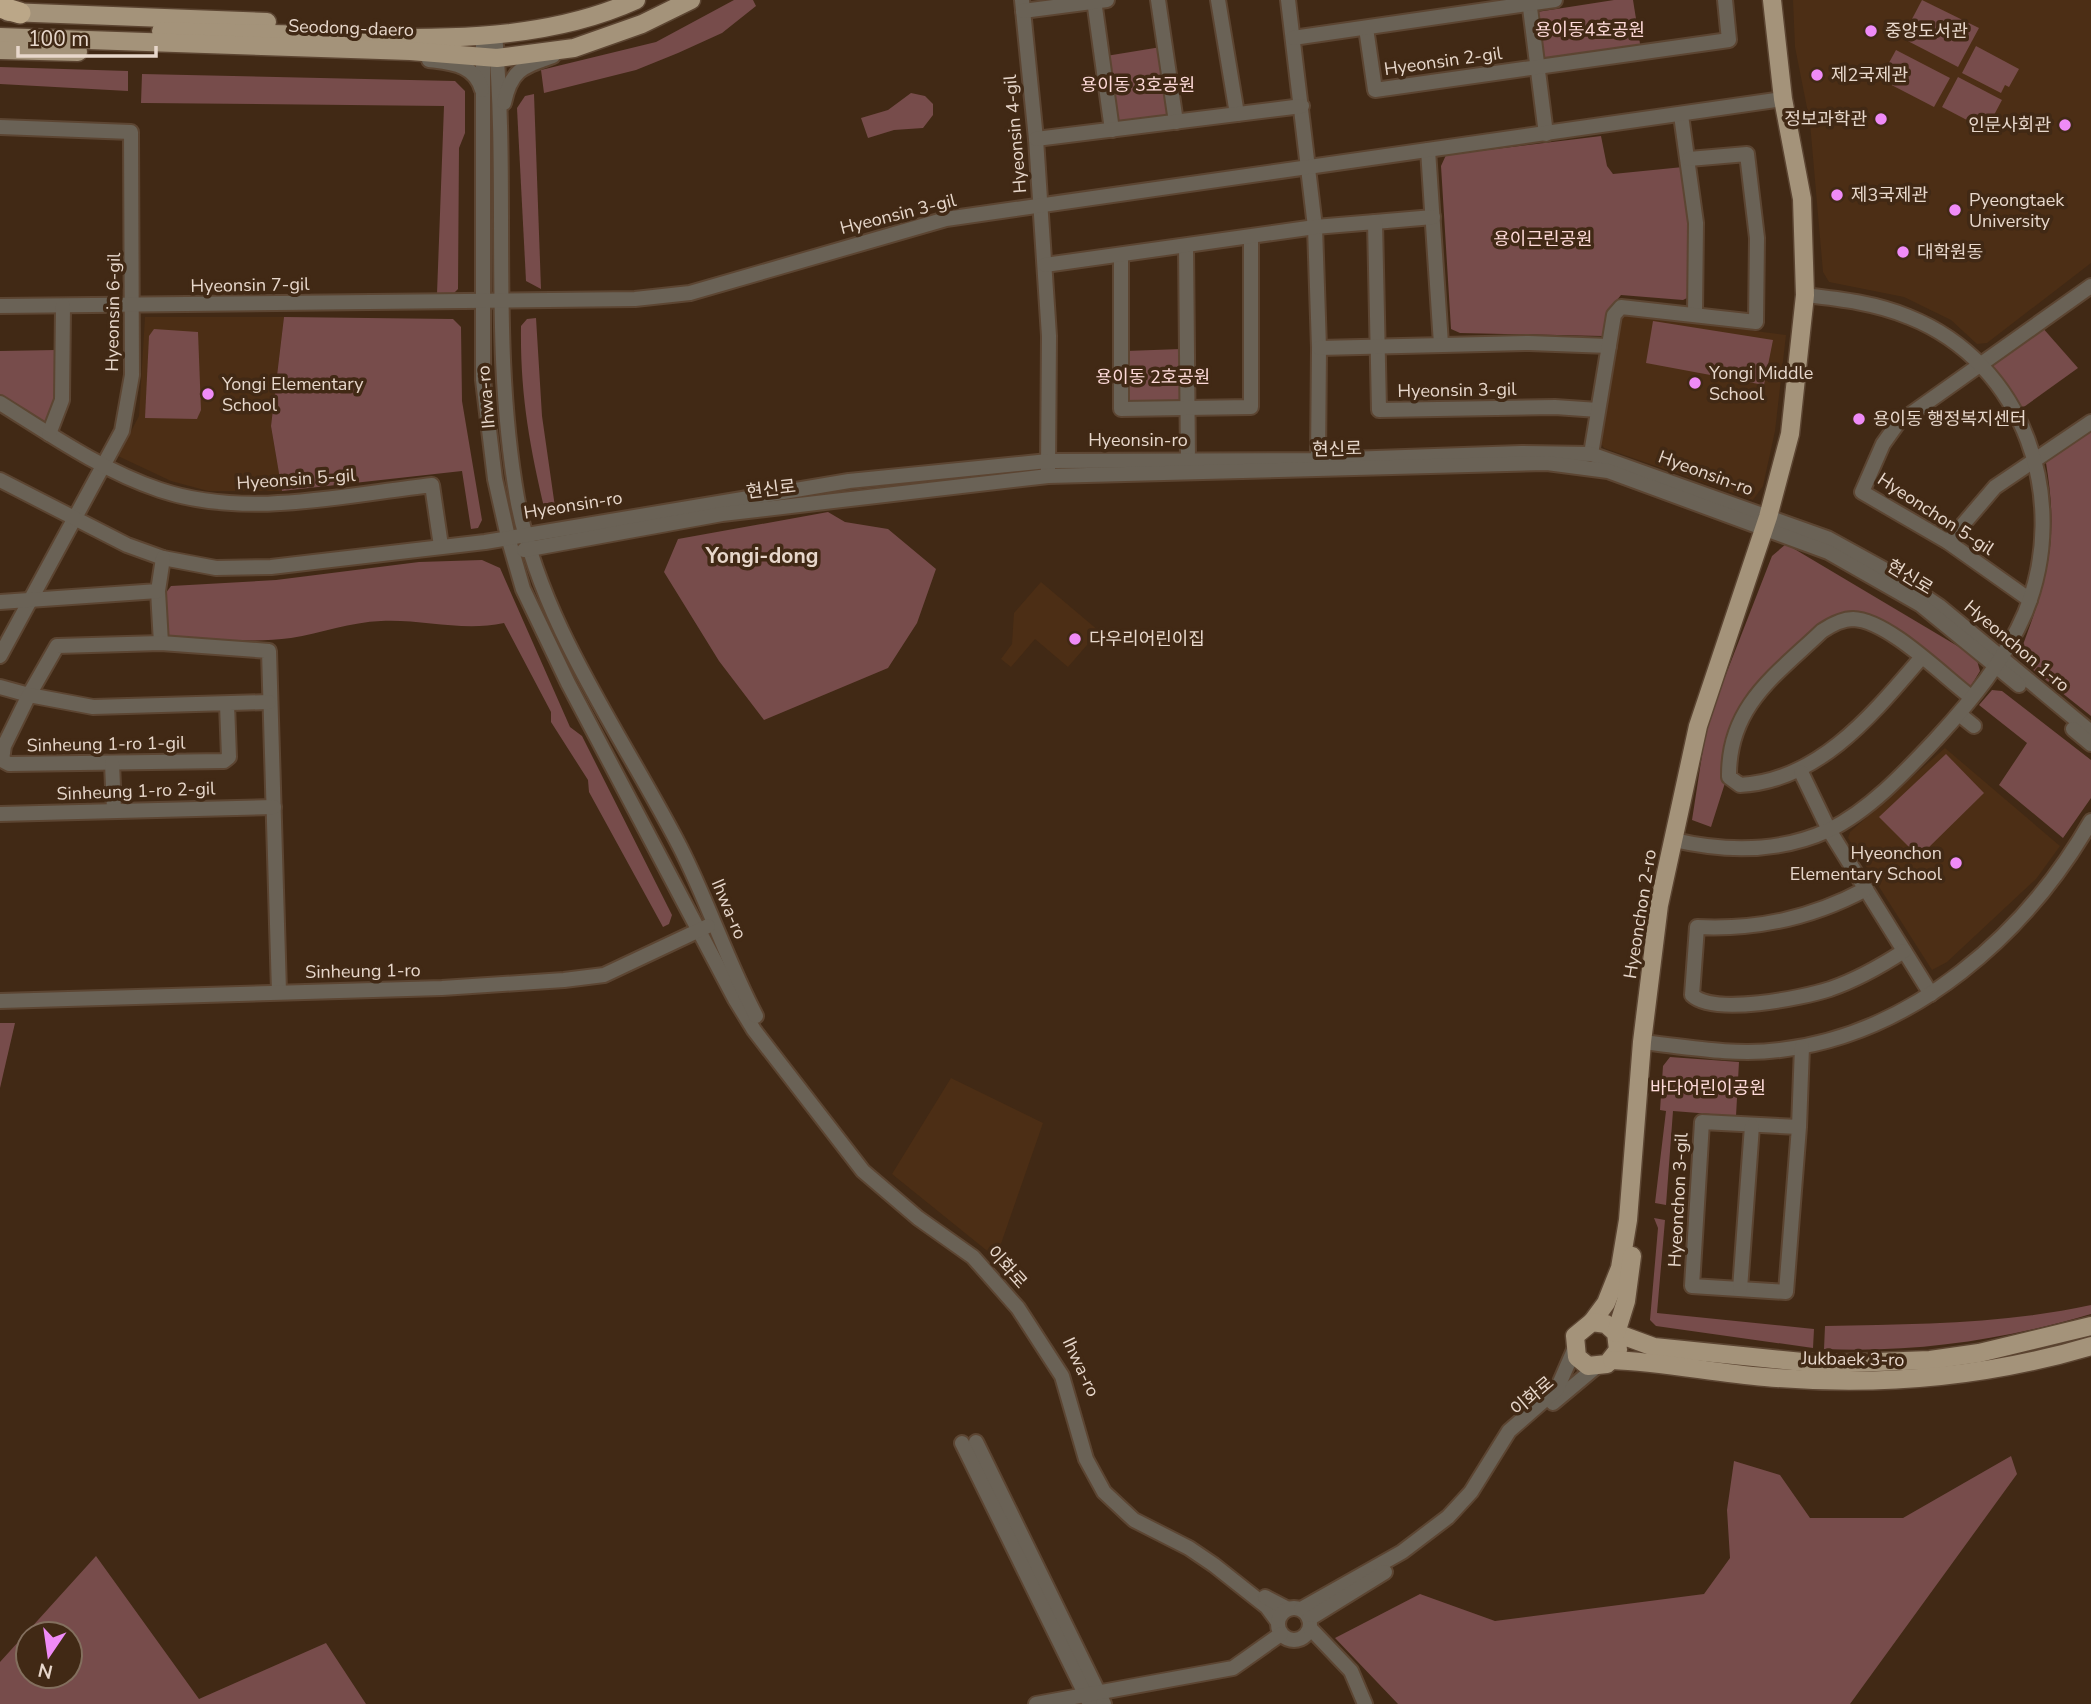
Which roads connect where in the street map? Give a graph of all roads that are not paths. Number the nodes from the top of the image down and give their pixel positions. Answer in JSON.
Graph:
{"nodes":[{"id":1,"x":636,"y":0,"type":"edge"},
{"id":2,"x":691,"y":0,"type":"edge"},
{"id":3,"x":1158,"y":0,"type":"edge"},
{"id":4,"x":1218,"y":0,"type":"edge"},
{"id":5,"x":1288,"y":0,"type":"edge"},
{"id":6,"x":1555,"y":0,"type":"edge"},
{"id":7,"x":1725,"y":0,"type":"edge"},
{"id":8,"x":1772,"y":0,"type":"edge"},
{"id":9,"x":1098,"y":1,"type":"edge"},
{"id":10,"x":1529,"y":2,"type":"edge"},
{"id":11,"x":1022,"y":6,"type":"edge"},
{"id":12,"x":4,"y":11,"type":"edge"},
{"id":13,"x":0,"y":27,"type":"edge"},
{"id":14,"x":1366,"y":28,"type":"junction"},
{"id":15,"x":489,"y":34,"type":"junction"},
{"id":16,"x":0,"y":37,"type":"edge"},
{"id":17,"x":1293,"y":38,"type":"junction"},
{"id":18,"x":574,"y":48,"type":"junction"},
{"id":19,"x":0,"y":50,"type":"edge"},
{"id":20,"x":486,"y":57,"type":"junction"},
{"id":21,"x":420,"y":58,"type":"junction"},
{"id":22,"x":1537,"y":67,"type":"junction"},
{"id":23,"x":1783,"y":99,"type":"junction"},
{"id":24,"x":486,"y":104,"type":"junction"},
{"id":25,"x":1302,"y":106,"type":"junction"},
{"id":26,"x":1237,"y":114,"type":"junction"},
{"id":27,"x":1681,"y":115,"type":"junction"},
{"id":28,"x":500,"y":122,"type":"junction"},
{"id":29,"x":1176,"y":122,"type":"junction"},
{"id":30,"x":0,"y":127,"type":"edge"},
{"id":31,"x":1112,"y":130,"type":"junction"},
{"id":32,"x":1546,"y":134,"type":"junction"},
{"id":33,"x":1036,"y":139,"type":"junction"},
{"id":34,"x":1429,"y":150,"type":"junction"},
{"id":35,"x":1689,"y":159,"type":"junction"},
{"id":36,"x":1309,"y":167,"type":"junction"},
{"id":37,"x":1040,"y":205,"type":"junction"},
{"id":38,"x":1433,"y":217,"type":"junction"},
{"id":39,"x":1375,"y":222,"type":"junction"},
{"id":40,"x":1315,"y":227,"type":"junction"},
{"id":41,"x":1251,"y":237,"type":"junction"},
{"id":42,"x":1186,"y":246,"type":"junction"},
{"id":43,"x":1121,"y":255,"type":"junction"},
{"id":44,"x":1045,"y":265,"type":"junction"},
{"id":45,"x":2091,"y":286,"type":"edge"},
{"id":46,"x":1805,"y":295,"type":"junction"},
{"id":47,"x":485,"y":300,"type":"junction"},
{"id":48,"x":500,"y":300,"type":"junction"},
{"id":49,"x":0,"y":306,"type":"edge"},
{"id":50,"x":63,"y":306,"type":"junction"},
{"id":51,"x":134,"y":306,"type":"junction"},
{"id":52,"x":1695,"y":314,"type":"junction"},
{"id":53,"x":1441,"y":344,"type":"junction"},
{"id":54,"x":1609,"y":346,"type":"junction"},
{"id":55,"x":1378,"y":347,"type":"junction"},
{"id":56,"x":1319,"y":348,"type":"junction"},
{"id":57,"x":1982,"y":364,"type":"junction"},
{"id":58,"x":0,"y":403,"type":"edge"},
{"id":59,"x":1189,"y":409,"type":"junction"},
{"id":60,"x":1598,"y":410,"type":"junction"},
{"id":61,"x":2091,"y":422,"type":"edge"},
{"id":62,"x":49,"y":434,"type":"junction"},
{"id":63,"x":1591,"y":454,"type":"junction"},
{"id":64,"x":2035,"y":457,"type":"junction"},
{"id":65,"x":1318,"y":460,"type":"junction"},
{"id":66,"x":1188,"y":462,"type":"junction"},
{"id":67,"x":105,"y":467,"type":"junction"},
{"id":68,"x":1048,"y":468,"type":"junction"},
{"id":69,"x":0,"y":480,"type":"edge"},
{"id":70,"x":76,"y":520,"type":"junction"},
{"id":71,"x":1767,"y":522,"type":"junction"},
{"id":72,"x":508,"y":537,"type":"junction"},
{"id":73,"x":529,"y":541,"type":"junction"},
{"id":74,"x":1948,"y":542,"type":"junction"},
{"id":75,"x":441,"y":546,"type":"junction"},
{"id":76,"x":512,"y":552,"type":"junction"},
{"id":77,"x":163,"y":558,"type":"junction"},
{"id":78,"x":158,"y":591,"type":"junction"},
{"id":79,"x":30,"y":600,"type":"junction"},
{"id":80,"x":2030,"y":600,"type":"junction"},
{"id":81,"x":0,"y":602,"type":"edge"},
{"id":82,"x":161,"y":643,"type":"junction"},
{"id":83,"x":0,"y":656,"type":"edge"},
{"id":84,"x":1921,"y":658,"type":"junction"},
{"id":85,"x":1998,"y":662,"type":"junction"},
{"id":86,"x":0,"y":687,"type":"edge"},
{"id":87,"x":29,"y":695,"type":"junction"},
{"id":88,"x":1970,"y":697,"type":"junction"},
{"id":89,"x":270,"y":702,"type":"junction"},
{"id":90,"x":227,"y":704,"type":"junction"},
{"id":91,"x":1959,"y":714,"type":"junction"},
{"id":92,"x":1974,"y":726,"type":"dead end"},
{"id":93,"x":2091,"y":732,"type":"edge"},
{"id":94,"x":2091,"y":744,"type":"edge"},
{"id":95,"x":112,"y":763,"type":"junction"},
{"id":96,"x":1801,"y":772,"type":"junction"},
{"id":97,"x":274,"y":807,"type":"junction"},
{"id":98,"x":114,"y":810,"type":"junction"},
{"id":99,"x":0,"y":814,"type":"edge"},
{"id":100,"x":2091,"y":821,"type":"edge"},
{"id":101,"x":1829,"y":830,"type":"junction"},
{"id":102,"x":1674,"y":840,"type":"junction"},
{"id":103,"x":1866,"y":889,"type":"junction"},
{"id":104,"x":716,"y":923,"type":"junction"},
{"id":105,"x":700,"y":929,"type":"junction"},
{"id":106,"x":1904,"y":951,"type":"junction"},
{"id":107,"x":279,"y":992,"type":"junction"},
{"id":108,"x":1931,"y":994,"type":"junction"},
{"id":109,"x":0,"y":1001,"type":"edge"},
{"id":110,"x":1647,"y":1043,"type":"junction"},
{"id":111,"x":1802,"y":1047,"type":"junction"},
{"id":112,"x":1752,"y":1126,"type":"junction"},
{"id":113,"x":1799,"y":1127,"type":"junction"},
{"id":114,"x":1740,"y":1289,"type":"junction"},
{"id":115,"x":1626,"y":1301,"type":"junction"},
{"id":116,"x":1592,"y":1322,"type":"junction"},
{"id":117,"x":2091,"y":1326,"type":"edge"},
{"id":118,"x":1616,"y":1333,"type":"junction"},
{"id":119,"x":2091,"y":1346,"type":"edge"},
{"id":120,"x":1654,"y":1347,"type":"junction"},
{"id":121,"x":1574,"y":1350,"type":"junction"},
{"id":122,"x":1604,"y":1364,"type":"junction"},
{"id":123,"x":969,"y":1443,"type":"dead end"},
{"id":124,"x":1302,"y":1621,"type":"junction"},
{"id":125,"x":1279,"y":1628,"type":"junction"},
{"id":126,"x":1094,"y":1698,"type":"edge"},
{"id":127,"x":1036,"y":1704,"type":"edge"},
{"id":128,"x":1363,"y":1704,"type":"edge"}],
"edges":[{"from":1,"to":15,"type":"main road","name":"Seodong-daero"},
{"from":2,"to":18,"type":"main road","name":"Seodong-daero"},
{"from":3,"to":29,"type":"street"},
{"from":4,"to":26,"type":"street"},
{"from":5,"to":17,"type":"street"},
{"from":6,"to":10,"type":"street"},
{"from":7,"to":22,"type":"street","name":"Hyeonsin 2-gil"},
{"from":8,"to":23,"type":"main road","name":"Hyeonsin-ro"},
{"from":9,"to":11,"type":"street"},
{"from":9,"to":31,"type":"street"},
{"from":10,"to":14,"type":"street"},
{"from":10,"to":22,"type":"street"},
{"from":11,"to":33,"type":"street","name":"Hyeonsin 4-gil"},
{"from":12,"to":15,"type":"main road"},
{"from":13,"to":15,"type":"main road","name":"Seodong-daero"},
{"from":14,"to":17,"type":"street"},
{"from":14,"to":22,"type":"street","name":"Hyeonsin 2-gil"},
{"from":15,"to":20,"type":"street"},
{"from":16,"to":20,"type":"main road","name":"Seodong-daero"},
{"from":17,"to":25,"type":"street"},
{"from":18,"to":20,"type":"main road","name":"Seodong-daero"},
{"from":18,"to":28,"type":"street"},
{"from":19,"to":21,"type":"main road"},
{"from":20,"to":21,"type":"main road"},
{"from":20,"to":24,"type":"street"},
{"from":20,"to":28,"type":"street","name":"Ihwa-ro"},
{"from":21,"to":24,"type":"street"},
{"from":22,"to":32,"type":"street"},
{"from":23,"to":27,"type":"street","name":"Hyeonsin 3-gil"},
{"from":23,"to":46,"type":"main road","name":"Hyeonsin-ro"},
{"from":24,"to":47,"type":"street"},
{"from":25,"to":26,"type":"street"},
{"from":25,"to":36,"type":"street"},
{"from":26,"to":29,"type":"street"},
{"from":27,"to":32,"type":"street","name":"Hyeonsin 3-gil"},
{"from":27,"to":35,"type":"street"},
{"from":28,"to":48,"type":"street","name":"Ihwa-ro"},
{"from":29,"to":31,"type":"street"},
{"from":30,"to":51,"type":"street","name":"Hyeonsin 6-gil"},
{"from":31,"to":33,"type":"street"},
{"from":32,"to":34,"type":"street","name":"Hyeonsin 3-gil"},
{"from":33,"to":37,"type":"street","name":"Hyeonsin 4-gil"},
{"from":34,"to":36,"type":"street","name":"Hyeonsin 3-gil"},
{"from":34,"to":38,"type":"street"},
{"from":35,"to":52,"type":"street"},
{"from":35,"to":52,"type":"street"},
{"from":36,"to":37,"type":"street","name":"Hyeonsin 3-gil"},
{"from":36,"to":40,"type":"street"},
{"from":37,"to":44,"type":"street","name":"Hyeonsin 4-gil"},
{"from":37,"to":48,"type":"street","name":"Hyeonsin 3-gil"},
{"from":38,"to":39,"type":"street"},
{"from":38,"to":53,"type":"street"},
{"from":39,"to":40,"type":"street"},
{"from":39,"to":55,"type":"street","name":"Hyeonsin 3-gil"},
{"from":40,"to":41,"type":"street"},
{"from":40,"to":56,"type":"street"},
{"from":41,"to":42,"type":"street"},
{"from":41,"to":59,"type":"street"},
{"from":42,"to":43,"type":"street"},
{"from":42,"to":59,"type":"street"},
{"from":43,"to":44,"type":"street"},
{"from":43,"to":59,"type":"street"},
{"from":44,"to":68,"type":"street","name":"Hyeonsin 4-gil"},
{"from":45,"to":57,"type":"street","name":"Hyeonchon 5-gil"},
{"from":46,"to":57,"type":"street"},
{"from":46,"to":71,"type":"main road","name":"Hyeonsin-ro"},
{"from":47,"to":48,"type":"street","name":"Hyeonsin 7-gil"},
{"from":47,"to":51,"type":"street","name":"Hyeonsin 7-gil"},
{"from":47,"to":72,"type":"street"},
{"from":48,"to":73,"type":"street","name":"Ihwa-ro"},
{"from":49,"to":50,"type":"street","name":"Hyeonsin 7-gil"},
{"from":50,"to":51,"type":"street","name":"Hyeonsin 7-gil"},
{"from":50,"to":62,"type":"street"},
{"from":51,"to":67,"type":"street","name":"Hyeonsin 6-gil"},
{"from":52,"to":54,"type":"street"},
{"from":53,"to":54,"type":"street"},
{"from":53,"to":55,"type":"street"},
{"from":54,"to":60,"type":"street"},
{"from":55,"to":56,"type":"street"},
{"from":55,"to":60,"type":"street","name":"Hyeonsin 3-gil"},
{"from":56,"to":65,"type":"street"},
{"from":57,"to":64,"type":"street"},
{"from":57,"to":74,"type":"street","name":"Hyeonchon 5-gil"},
{"from":58,"to":62,"type":"street","name":"Hyeonsin 5-gil"},
{"from":59,"to":66,"type":"street"},
{"from":60,"to":63,"type":"street"},
{"from":61,"to":64,"type":"street"},
{"from":62,"to":67,"type":"street","name":"Hyeonsin 5-gil"},
{"from":63,"to":65,"type":"street","name":"Hyeonsin-ro"},
{"from":63,"to":71,"type":"street","name":"Hyeonsin-ro"},
{"from":64,"to":74,"type":"street"},
{"from":64,"to":80,"type":"street"},
{"from":65,"to":66,"type":"street","name":"Hyeonsin-ro"},
{"from":66,"to":68,"type":"street","name":"Hyeonsin-ro"},
{"from":67,"to":70,"type":"street","name":"Hyeonsin 6-gil"},
{"from":67,"to":75,"type":"street","name":"Hyeonsin 5-gil"},
{"from":68,"to":71,"type":"street","name":"현신로"},
{"from":68,"to":73,"type":"street","name":"Hyeonsin-ro"},
{"from":69,"to":70,"type":"street","name":"Hyeonsin-ro"},
{"from":70,"to":77,"type":"street","name":"Hyeonsin-ro"},
{"from":70,"to":79,"type":"street","name":"Hyeonsin 6-gil"},
{"from":71,"to":85,"type":"street","name":"Hyeonchon 1-ro"},
{"from":71,"to":102,"type":"main road","name":"Hyeonchon 2-ro"},
{"from":72,"to":73,"type":"street","name":"Hyeonsin-ro"},
{"from":72,"to":75,"type":"street","name":"Hyeonsin-ro"},
{"from":72,"to":76,"type":"street","name":"이화로"},
{"from":73,"to":76,"type":"street"},
{"from":73,"to":104,"type":"street","name":"Ihwa-ro"},
{"from":74,"to":80,"type":"street","name":"Hyeonchon 5-gil"},
{"from":75,"to":77,"type":"street","name":"Hyeonsin-ro"},
{"from":76,"to":105,"type":"street","name":"이화로"},
{"from":77,"to":78,"type":"street"},
{"from":78,"to":79,"type":"street"},
{"from":78,"to":82,"type":"street"},
{"from":79,"to":81,"type":"street"},
{"from":79,"to":83,"type":"street"},
{"from":80,"to":85,"type":"street"},
{"from":82,"to":87,"type":"street","name":"Sinheung 1-ro 1-gil"},
{"from":82,"to":89,"type":"street","name":"Sinheung 1-ro 1-gil"},
{"from":84,"to":88,"type":"street"},
{"from":84,"to":96,"type":"street"},
{"from":84,"to":96,"type":"street"},
{"from":85,"to":88,"type":"street"},
{"from":85,"to":93,"type":"street","name":"Hyeonchon 1-ro"},
{"from":85,"to":94,"type":"street"},
{"from":86,"to":87,"type":"street"},
{"from":87,"to":90,"type":"street"},
{"from":87,"to":95,"type":"street","name":"Sinheung 1-ro 1-gil"},
{"from":88,"to":91,"type":"street"},
{"from":89,"to":90,"type":"street"},
{"from":89,"to":97,"type":"street","name":"Sinheung 1-ro 1-gil"},
{"from":90,"to":95,"type":"street","name":"Sinheung 1-ro 1-gil"},
{"from":91,"to":92,"type":"street"},
{"from":91,"to":101,"type":"street"},
{"from":95,"to":98,"type":"street"},
{"from":96,"to":101,"type":"street"},
{"from":97,"to":98,"type":"street","name":"Sinheung 1-ro 2-gil"},
{"from":97,"to":107,"type":"street","name":"Sinheung 1-ro 1-gil"},
{"from":98,"to":99,"type":"street","name":"Sinheung 1-ro 2-gil"},
{"from":100,"to":108,"type":"street"},
{"from":101,"to":102,"type":"street"},
{"from":101,"to":103,"type":"street"},
{"from":102,"to":110,"type":"main road","name":"Hyeonchon 2-ro"},
{"from":103,"to":106,"type":"street"},
{"from":103,"to":106,"type":"street"},
{"from":104,"to":105,"type":"street","name":"Sinheung 1-ro"},
{"from":104,"to":124,"type":"street","name":"Ihwa-ro"},
{"from":105,"to":107,"type":"street","name":"Sinheung 1-ro"},
{"from":105,"to":125,"type":"street","name":"이화로"},
{"from":106,"to":108,"type":"street"},
{"from":107,"to":109,"type":"street","name":"Sinheung 1-ro"},
{"from":108,"to":111,"type":"street"},
{"from":110,"to":111,"type":"street"},
{"from":110,"to":115,"type":"main road","name":"Hyeonchon 2-ro"},
{"from":110,"to":116,"type":"main road","name":"Hyeonchon 2-ro"},
{"from":111,"to":113,"type":"street","name":"Hyeonchon 3-gil"},
{"from":112,"to":113,"type":"street","name":"Hyeonchon 3-gil"},
{"from":112,"to":114,"type":"street"},
{"from":112,"to":114,"type":"street","name":"Hyeonchon 3-gil"},
{"from":113,"to":114,"type":"street","name":"Hyeonchon 3-gil"},
{"from":115,"to":118,"type":"main road","name":"Hyeonchon 2-ro"},
{"from":115,"to":120,"type":"main road"},
{"from":116,"to":118,"type":"main road"},
{"from":116,"to":121,"type":"main road"},
{"from":117,"to":120,"type":"main road","name":"Jukbaek 3-ro"},
{"from":118,"to":120,"type":"main road","name":"Jukbaek 3-ro"},
{"from":118,"to":122,"type":"main road"},
{"from":119,"to":122,"type":"main road","name":"Jukbaek 3-ro"},
{"from":121,"to":122,"type":"main road"},
{"from":121,"to":124,"type":"street","name":"이화로"},
{"from":122,"to":124,"type":"street","name":"이화로"},
{"from":123,"to":126,"type":"street"},
{"from":124,"to":125,"type":"street"},
{"from":124,"to":125,"type":"street"},
{"from":124,"to":128,"type":"street","name":"Ihwa-ro"},
{"from":125,"to":126,"type":"street"},
{"from":126,"to":127,"type":"street"}]}
